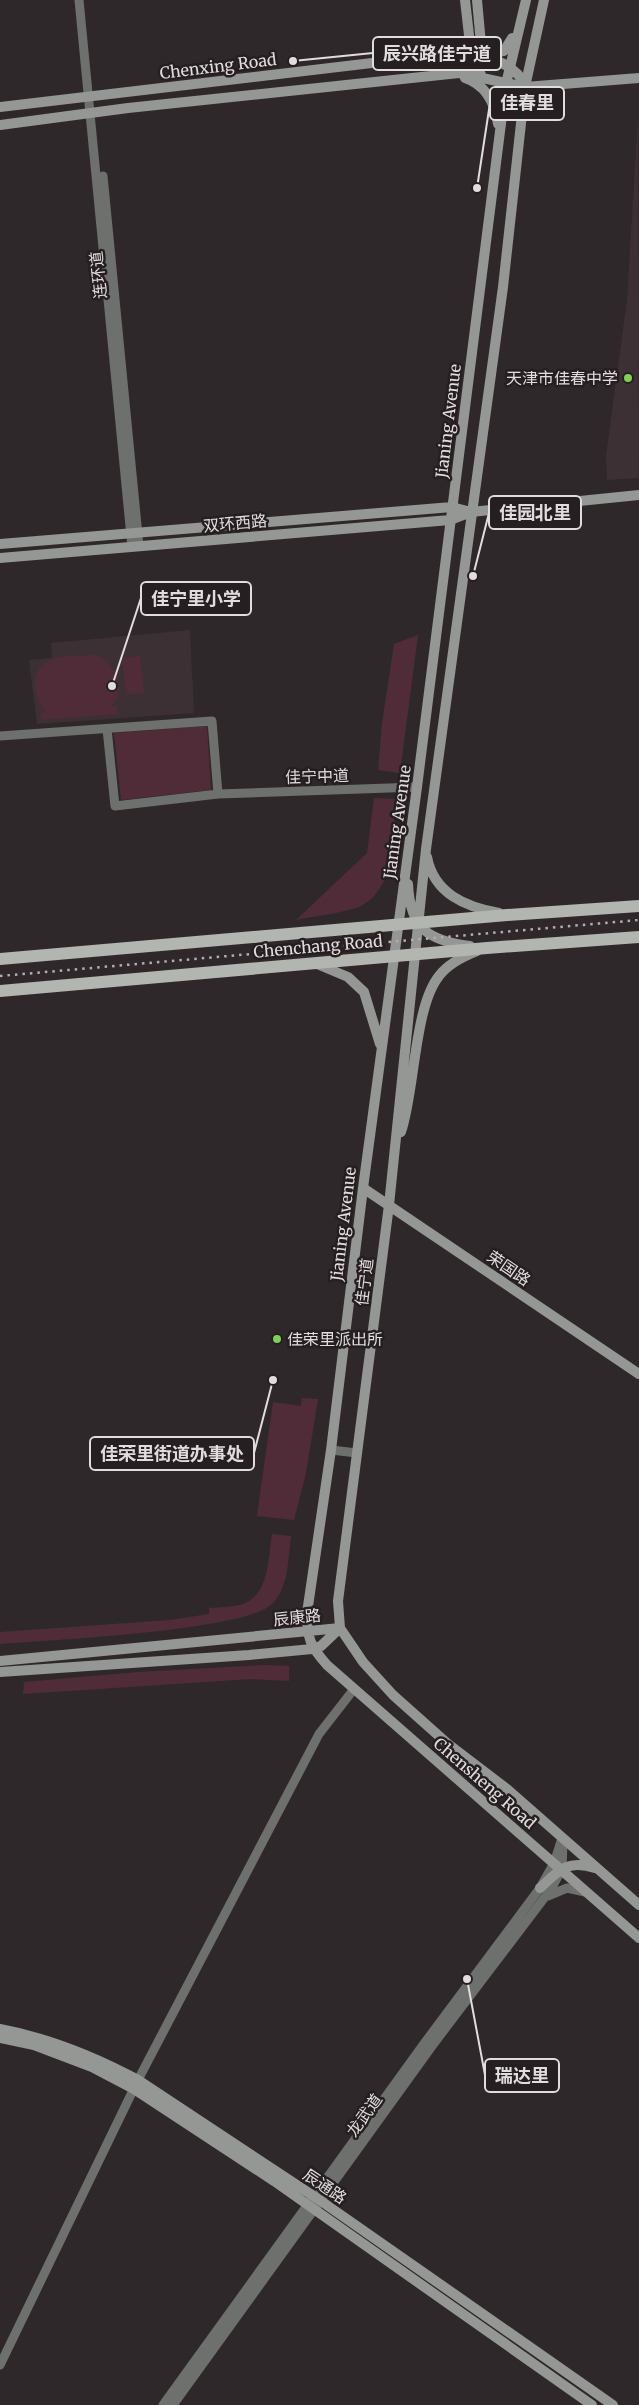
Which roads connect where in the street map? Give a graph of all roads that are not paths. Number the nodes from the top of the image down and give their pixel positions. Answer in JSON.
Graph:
{"nodes":[{"id":1,"x":79,"y":0,"type":"edge"},
{"id":2,"x":85,"y":0,"type":"edge"},
{"id":3,"x":466,"y":0,"type":"edge"},
{"id":4,"x":477,"y":0,"type":"edge"},
{"id":5,"x":526,"y":0,"type":"edge"},
{"id":6,"x":544,"y":0,"type":"edge"},
{"id":7,"x":520,"y":22,"type":"junction"},
{"id":8,"x":471,"y":53,"type":"junction"},
{"id":9,"x":486,"y":56,"type":"junction"},
{"id":10,"x":450,"y":74,"type":"junction"},
{"id":11,"x":507,"y":75,"type":"junction"},
{"id":12,"x":482,"y":77,"type":"junction"},
{"id":13,"x":639,"y":78,"type":"edge"},
{"id":14,"x":525,"y":83,"type":"junction"},
{"id":15,"x":92,"y":96,"type":"junction"},
{"id":16,"x":0,"y":107,"type":"edge"},
{"id":17,"x":94,"y":113,"type":"junction"},
{"id":18,"x":0,"y":125,"type":"edge"},
{"id":19,"x":500,"y":137,"type":"junction"},
{"id":20,"x":639,"y":496,"type":"edge"},
{"id":21,"x":452,"y":507,"type":"junction"},
{"id":22,"x":471,"y":512,"type":"junction"},
{"id":23,"x":450,"y":520,"type":"junction"},
{"id":24,"x":134,"y":532,"type":"junction"},
{"id":25,"x":0,"y":544,"type":"edge"},
{"id":26,"x":135,"y":547,"type":"junction"},
{"id":27,"x":0,"y":558,"type":"edge"},
{"id":28,"x":107,"y":729,"type":"junction"},
{"id":29,"x":0,"y":736,"type":"edge"},
{"id":30,"x":417,"y":787,"type":"junction"},
{"id":31,"x":218,"y":794,"type":"junction"},
{"id":32,"x":426,"y":849,"type":"junction"},
{"id":33,"x":407,"y":861,"type":"junction"},
{"id":34,"x":639,"y":906,"type":"edge"},
{"id":35,"x":507,"y":915,"type":"junction"},
{"id":36,"x":418,"y":924,"type":"junction"},
{"id":37,"x":397,"y":926,"type":"junction"},
{"id":38,"x":639,"y":937,"type":"edge"},
{"id":39,"x":487,"y":948,"type":"junction"},
{"id":40,"x":415,"y":954,"type":"junction"},
{"id":41,"x":393,"y":956,"type":"junction"},
{"id":42,"x":0,"y":959,"type":"edge"},
{"id":43,"x":314,"y":962,"type":"junction"},
{"id":44,"x":0,"y":991,"type":"edge"},
{"id":45,"x":381,"y":1048,"type":"junction"},
{"id":46,"x":394,"y":1152,"type":"junction"},
{"id":47,"x":363,"y":1188,"type":"junction"},
{"id":48,"x":389,"y":1205,"type":"junction"},
{"id":49,"x":639,"y":1374,"type":"edge"},
{"id":50,"x":330,"y":1450,"type":"junction"},
{"id":51,"x":357,"y":1452,"type":"junction"},
{"id":52,"x":340,"y":1628,"type":"junction"},
{"id":53,"x":307,"y":1632,"type":"junction"},
{"id":54,"x":312,"y":1649,"type":"junction"},
{"id":55,"x":0,"y":1661,"type":"edge"},
{"id":56,"x":0,"y":1672,"type":"edge"},
{"id":57,"x":354,"y":1689,"type":"junction"},
{"id":58,"x":562,"y":1838,"type":"junction"},
{"id":59,"x":558,"y":1866,"type":"junction"},
{"id":60,"x":598,"y":1869,"type":"junction"},
{"id":61,"x":540,"y":1888,"type":"joint"},
{"id":62,"x":589,"y":1893,"type":"junction"},
{"id":63,"x":542,"y":1901,"type":"junction"},
{"id":64,"x":639,"y":1905,"type":"edge"},
{"id":65,"x":639,"y":1938,"type":"edge"},
{"id":66,"x":0,"y":2028,"type":"edge"},
{"id":67,"x":0,"y":2038,"type":"edge"},
{"id":68,"x":136,"y":2085,"type":"junction"},
{"id":69,"x":314,"y":2202,"type":"junction"},
{"id":70,"x":0,"y":2365,"type":"edge"},
{"id":71,"x":163,"y":2405,"type":"edge"},
{"id":72,"x":173,"y":2405,"type":"edge"},
{"id":73,"x":592,"y":2405,"type":"edge"},
{"id":74,"x":613,"y":2405,"type":"edge"}],
"edges":[{"from":1,"to":15,"type":"street"},
{"from":2,"to":15,"type":"street","name":"连环道"},
{"from":3,"to":8,"type":"main road"},
{"from":4,"to":9,"type":"main road"},
{"from":5,"to":7,"type":"main road","name":"Jianing Avenue"},
{"from":6,"to":14,"type":"main road","name":"Jianing Avenue"},
{"from":7,"to":9,"type":"main road"},
{"from":7,"to":11,"type":"main road","name":"Jianing Avenue"},
{"from":8,"to":9,"type":"main road","name":"Chenxing Road"},
{"from":8,"to":12,"type":"main road"},
{"from":8,"to":15,"type":"main road","name":"Chenxing Road"},
{"from":9,"to":11,"type":"main road","name":"Chenxing Road"},
{"from":9,"to":12,"type":"main road"},
{"from":10,"to":12,"type":"main road","name":"Chenxing Road"},
{"from":10,"to":17,"type":"main road","name":"Chenxing Road"},
{"from":10,"to":19,"type":"main road"},
{"from":11,"to":12,"type":"main road","name":"Chenxing Road"},
{"from":11,"to":14,"type":"main road","name":"Chenxing Road"},
{"from":11,"to":14,"type":"main road","name":"Chenxing Road"},
{"from":11,"to":19,"type":"main road","name":"Jianing Avenue"},
{"from":13,"to":14,"type":"main road"},
{"from":14,"to":22,"type":"main road","name":"Jianing Avenue"},
{"from":15,"to":16,"type":"main road","name":"Chenxing Road"},
{"from":15,"to":17,"type":"street","name":"连环道"},
{"from":17,"to":18,"type":"main road","name":"Chenxing Road"},
{"from":17,"to":24,"type":"street","name":"连环道"},
{"from":19,"to":21,"type":"main road","name":"Jianing Avenue"},
{"from":20,"to":22,"type":"main road"},
{"from":21,"to":22,"type":"main road"},
{"from":21,"to":23,"type":"main road","name":"Jianing Avenue"},
{"from":21,"to":24,"type":"main road"},
{"from":22,"to":23,"type":"main road","name":"双环西路"},
{"from":22,"to":32,"type":"main road","name":"Jianing Avenue"},
{"from":23,"to":26,"type":"main road","name":"双环西路"},
{"from":23,"to":30,"type":"main road","name":"Jianing Avenue"},
{"from":24,"to":25,"type":"main road"},
{"from":24,"to":26,"type":"street","name":"连环道"},
{"from":26,"to":27,"type":"main road","name":"双环西路"},
{"from":28,"to":29,"type":"street"},
{"from":28,"to":31,"type":"street"},
{"from":28,"to":31,"type":"street","name":"佳宁中道"},
{"from":30,"to":31,"type":"street","name":"佳宁中道"},
{"from":30,"to":33,"type":"main road","name":"Jianing Avenue"},
{"from":32,"to":35,"type":"main road"},
{"from":32,"to":36,"type":"main road","name":"Jianing Avenue"},
{"from":33,"to":36,"type":"main road"},
{"from":33,"to":37,"type":"main road","name":"Jianing Avenue"},
{"from":34,"to":35,"type":"main road","name":"Chenchang Road"},
{"from":35,"to":36,"type":"main road","name":"Chenchang Road"},
{"from":36,"to":37,"type":"main road","name":"Chenchang Road"},
{"from":36,"to":39,"type":"main road"},
{"from":36,"to":40,"type":"main road","name":"Jianing Avenue"},
{"from":37,"to":41,"type":"main road","name":"Jianing Avenue"},
{"from":37,"to":42,"type":"main road","name":"Chenchang Road"},
{"from":38,"to":39,"type":"main road","name":"Chenchang Road"},
{"from":39,"to":40,"type":"main road","name":"Chenchang Road"},
{"from":39,"to":46,"type":"main road"},
{"from":40,"to":41,"type":"main road","name":"Chenchang Road"},
{"from":40,"to":46,"type":"main road","name":"Jianing Avenue"},
{"from":41,"to":43,"type":"main road","name":"Chenchang Road"},
{"from":41,"to":45,"type":"main road","name":"Jianing Avenue"},
{"from":43,"to":44,"type":"main road","name":"Chenchang Road"},
{"from":43,"to":45,"type":"main road"},
{"from":45,"to":47,"type":"main road","name":"Jianing Avenue"},
{"from":46,"to":48,"type":"main road","name":"佳宁道"},
{"from":47,"to":48,"type":"main road","name":"荣国路"},
{"from":47,"to":50,"type":"main road","name":"Jianing Avenue"},
{"from":48,"to":49,"type":"main road","name":"荣国路"},
{"from":48,"to":51,"type":"main road","name":"佳宁道"},
{"from":50,"to":51,"type":"street"},
{"from":50,"to":53,"type":"main road","name":"Jianing Avenue"},
{"from":51,"to":52,"type":"main road","name":"佳宁道"},
{"from":52,"to":53,"type":"main road","name":"辰康路"},
{"from":52,"to":54,"type":"main road","name":"辰康路"},
{"from":52,"to":58,"type":"main road","name":"Chensheng Road"},
{"from":53,"to":54,"type":"main road","name":"Jianing Avenue"},
{"from":53,"to":55,"type":"main road","name":"辰康路"},
{"from":54,"to":56,"type":"main road","name":"辰康路"},
{"from":54,"to":57,"type":"main road","name":"Chensheng Road"},
{"from":57,"to":59,"type":"main road","name":"Chensheng Road"},
{"from":57,"to":68,"type":"street"},
{"from":58,"to":59,"type":"street","name":"龙武道"},
{"from":58,"to":60,"type":"main road","name":"Chensheng Road"},
{"from":59,"to":60,"type":"main road"},
{"from":59,"to":61,"type":"main road"},
{"from":59,"to":62,"type":"main road","name":"Chensheng Road"},
{"from":59,"to":63,"type":"street","name":"龙武道"},
{"from":60,"to":64,"type":"main road","name":"Chensheng Road"},
{"from":61,"to":69,"type":"street"},
{"from":62,"to":63,"type":"street"},
{"from":62,"to":65,"type":"main road","name":"Chensheng Road"},
{"from":63,"to":69,"type":"street","name":"龙武道"},
{"from":66,"to":68,"type":"main road","name":"辰通路"},
{"from":67,"to":68,"type":"main road","name":"辰通路"},
{"from":68,"to":69,"type":"main road","name":"辰通路"},
{"from":68,"to":70,"type":"street"},
{"from":69,"to":71,"type":"street"},
{"from":69,"to":72,"type":"street","name":"龙武道"},
{"from":69,"to":73,"type":"main road","name":"辰通路"},
{"from":69,"to":74,"type":"main road","name":"辰通路"}]}
